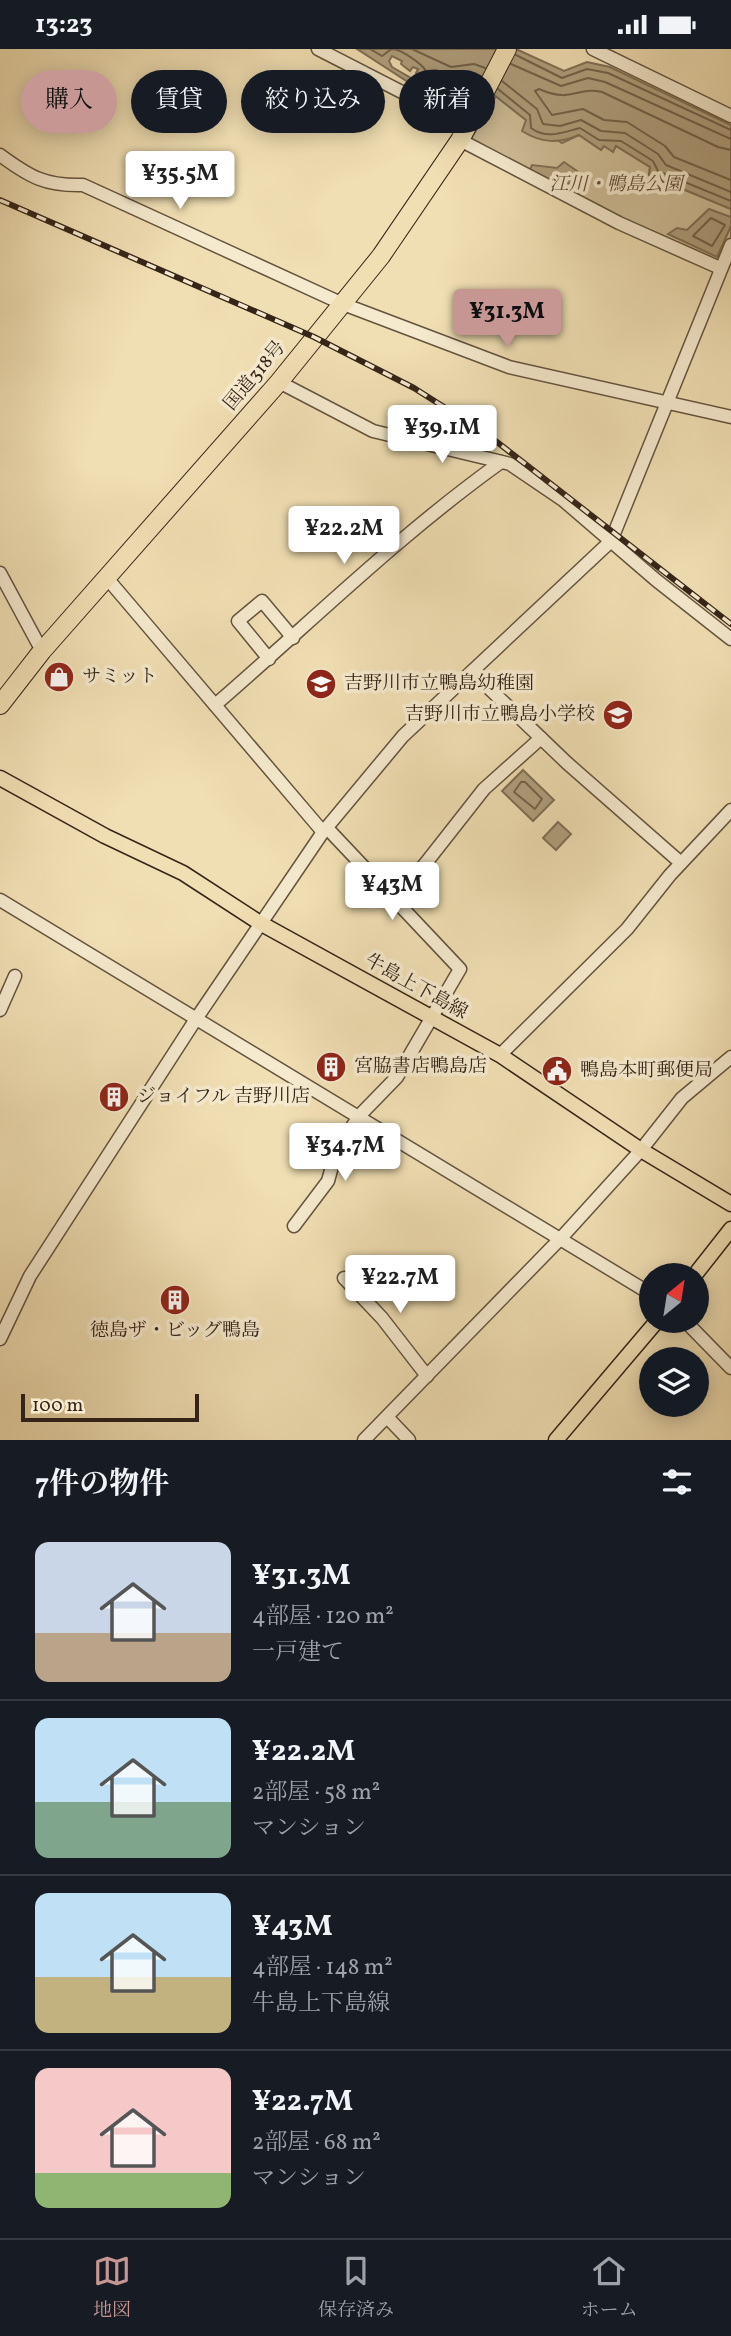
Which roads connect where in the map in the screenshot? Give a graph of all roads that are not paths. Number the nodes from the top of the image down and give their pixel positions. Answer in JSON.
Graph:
{"nodes":[{"id":1,"x":318,"y":49,"type":"edge"},
{"id":2,"x":507,"y":49,"type":"edge"},
{"id":3,"x":593,"y":49,"type":"edge"},
{"id":4,"x":495,"y":74,"type":"edge"},
{"id":5,"x":399,"y":96,"type":"edge"},
{"id":6,"x":731,"y":116,"type":"edge"},
{"id":7,"x":464,"y":133,"type":"joint"},
{"id":8,"x":0,"y":155,"type":"edge"},
{"id":9,"x":731,"y":245,"type":"edge"},
{"id":10,"x":720,"y":268,"type":"junction"},
{"id":11,"x":343,"y":303,"type":"junction"},
{"id":12,"x":279,"y":382,"type":"junction"},
{"id":13,"x":668,"y":402,"type":"junction"},
{"id":14,"x":731,"y":417,"type":"edge"},
{"id":15,"x":501,"y":462,"type":"junction"},
{"id":16,"x":611,"y":541,"type":"junction"},
{"id":17,"x":0,"y":573,"type":"edge"},
{"id":18,"x":106,"y":577,"type":"junction"},
{"id":19,"x":293,"y":638,"type":"junction"},
{"id":20,"x":731,"y":639,"type":"edge"},
{"id":21,"x":42,"y":651,"type":"junction"},
{"id":22,"x":269,"y":659,"type":"junction"},
{"id":23,"x":472,"y":672,"type":"junction"},
{"id":24,"x":0,"y":705,"type":"edge"},
{"id":25,"x":215,"y":705,"type":"junction"},
{"id":26,"x":541,"y":738,"type":"junction"},
{"id":27,"x":0,"y":778,"type":"edge"},
{"id":28,"x":729,"y":816,"type":"edge"},
{"id":29,"x":325,"y":830,"type":"junction"},
{"id":30,"x":681,"y":863,"type":"junction"},
{"id":31,"x":0,"y":900,"type":"edge"},
{"id":32,"x":396,"y":901,"type":"junction"},
{"id":33,"x":260,"y":923,"type":"junction"},
{"id":34,"x":15,"y":976,"type":"dead end"},
{"id":35,"x":0,"y":1010,"type":"edge"},
{"id":36,"x":433,"y":1018,"type":"junction"},
{"id":37,"x":196,"y":1019,"type":"junction"},
{"id":38,"x":500,"y":1055,"type":"junction"},
{"id":39,"x":731,"y":1057,"type":"edge"},
{"id":40,"x":359,"y":1116,"type":"junction"},
{"id":41,"x":641,"y":1150,"type":"junction"},
{"id":42,"x":731,"y":1205,"type":"edge"},
{"id":43,"x":294,"y":1226,"type":"dead end"},
{"id":44,"x":731,"y":1229,"type":"edge"},
{"id":45,"x":562,"y":1237,"type":"junction"},
{"id":46,"x":704,"y":1263,"type":"edge"},
{"id":47,"x":344,"y":1278,"type":"dead end"},
{"id":48,"x":639,"y":1286,"type":"edge"},
{"id":49,"x":647,"y":1333,"type":"edge"},
{"id":50,"x":697,"y":1333,"type":"edge"},
{"id":51,"x":0,"y":1339,"type":"edge"},
{"id":52,"x":731,"y":1368,"type":"edge"},
{"id":53,"x":427,"y":1376,"type":"junction"},
{"id":54,"x":388,"y":1418,"type":"junction"},
{"id":55,"x":364,"y":1440,"type":"edge"},
{"id":56,"x":410,"y":1440,"type":"edge"},
{"id":57,"x":556,"y":1440,"type":"edge"}],
"edges":[{"from":1,"to":5,"type":"street"},
{"from":2,"to":4,"type":"highway","name":"国道318号"},
{"from":3,"to":6,"type":"street"},
{"from":7,"to":10,"type":"street"},
{"from":7,"to":11,"type":"highway","name":"国道318号"},
{"from":8,"to":11,"type":"street"},
{"from":9,"to":10,"type":"street"},
{"from":10,"to":13,"type":"street"},
{"from":11,"to":12,"type":"highway","name":"国道318号"},
{"from":11,"to":13,"type":"street"},
{"from":12,"to":15,"type":"street"},
{"from":12,"to":18,"type":"highway","name":"国道318号"},
{"from":13,"to":14,"type":"street"},
{"from":13,"to":16,"type":"street"},
{"from":15,"to":16,"type":"street"},
{"from":15,"to":19,"type":"street"},
{"from":16,"to":20,"type":"street"},
{"from":16,"to":23,"type":"street"},
{"from":17,"to":21,"type":"street"},
{"from":18,"to":21,"type":"highway","name":"国道318号"},
{"from":18,"to":25,"type":"street"},
{"from":19,"to":22,"type":"street"},
{"from":19,"to":22,"type":"street"},
{"from":21,"to":24,"type":"highway","name":"国道318号"},
{"from":22,"to":25,"type":"street"},
{"from":23,"to":26,"type":"street"},
{"from":23,"to":29,"type":"street"},
{"from":25,"to":29,"type":"street"},
{"from":26,"to":30,"type":"street"},
{"from":26,"to":32,"type":"street"},
{"from":27,"to":33,"type":"main road","name":"牛島上下島線"},
{"from":28,"to":30,"type":"street"},
{"from":29,"to":32,"type":"street"},
{"from":29,"to":33,"type":"street"},
{"from":30,"to":38,"type":"street"},
{"from":31,"to":37,"type":"street"},
{"from":32,"to":36,"type":"street"},
{"from":33,"to":36,"type":"main road","name":"牛島上下島線"},
{"from":33,"to":37,"type":"street"},
{"from":34,"to":35,"type":"street"},
{"from":36,"to":38,"type":"main road","name":"牛島上下島線"},
{"from":36,"to":40,"type":"street"},
{"from":37,"to":40,"type":"street"},
{"from":37,"to":51,"type":"street"},
{"from":38,"to":41,"type":"main road","name":"牛島上下島線"},
{"from":39,"to":41,"type":"street"},
{"from":40,"to":43,"type":"street"},
{"from":40,"to":45,"type":"street"},
{"from":41,"to":42,"type":"main road","name":"牛島上下島線"},
{"from":41,"to":45,"type":"street"},
{"from":44,"to":46,"type":"main road"},
{"from":45,"to":48,"type":"street"},
{"from":45,"to":53,"type":"street"},
{"from":47,"to":53,"type":"street"},
{"from":49,"to":57,"type":"main road"},
{"from":50,"to":52,"type":"street"},
{"from":53,"to":54,"type":"street"},
{"from":54,"to":55,"type":"street"},
{"from":54,"to":56,"type":"street"}]}
